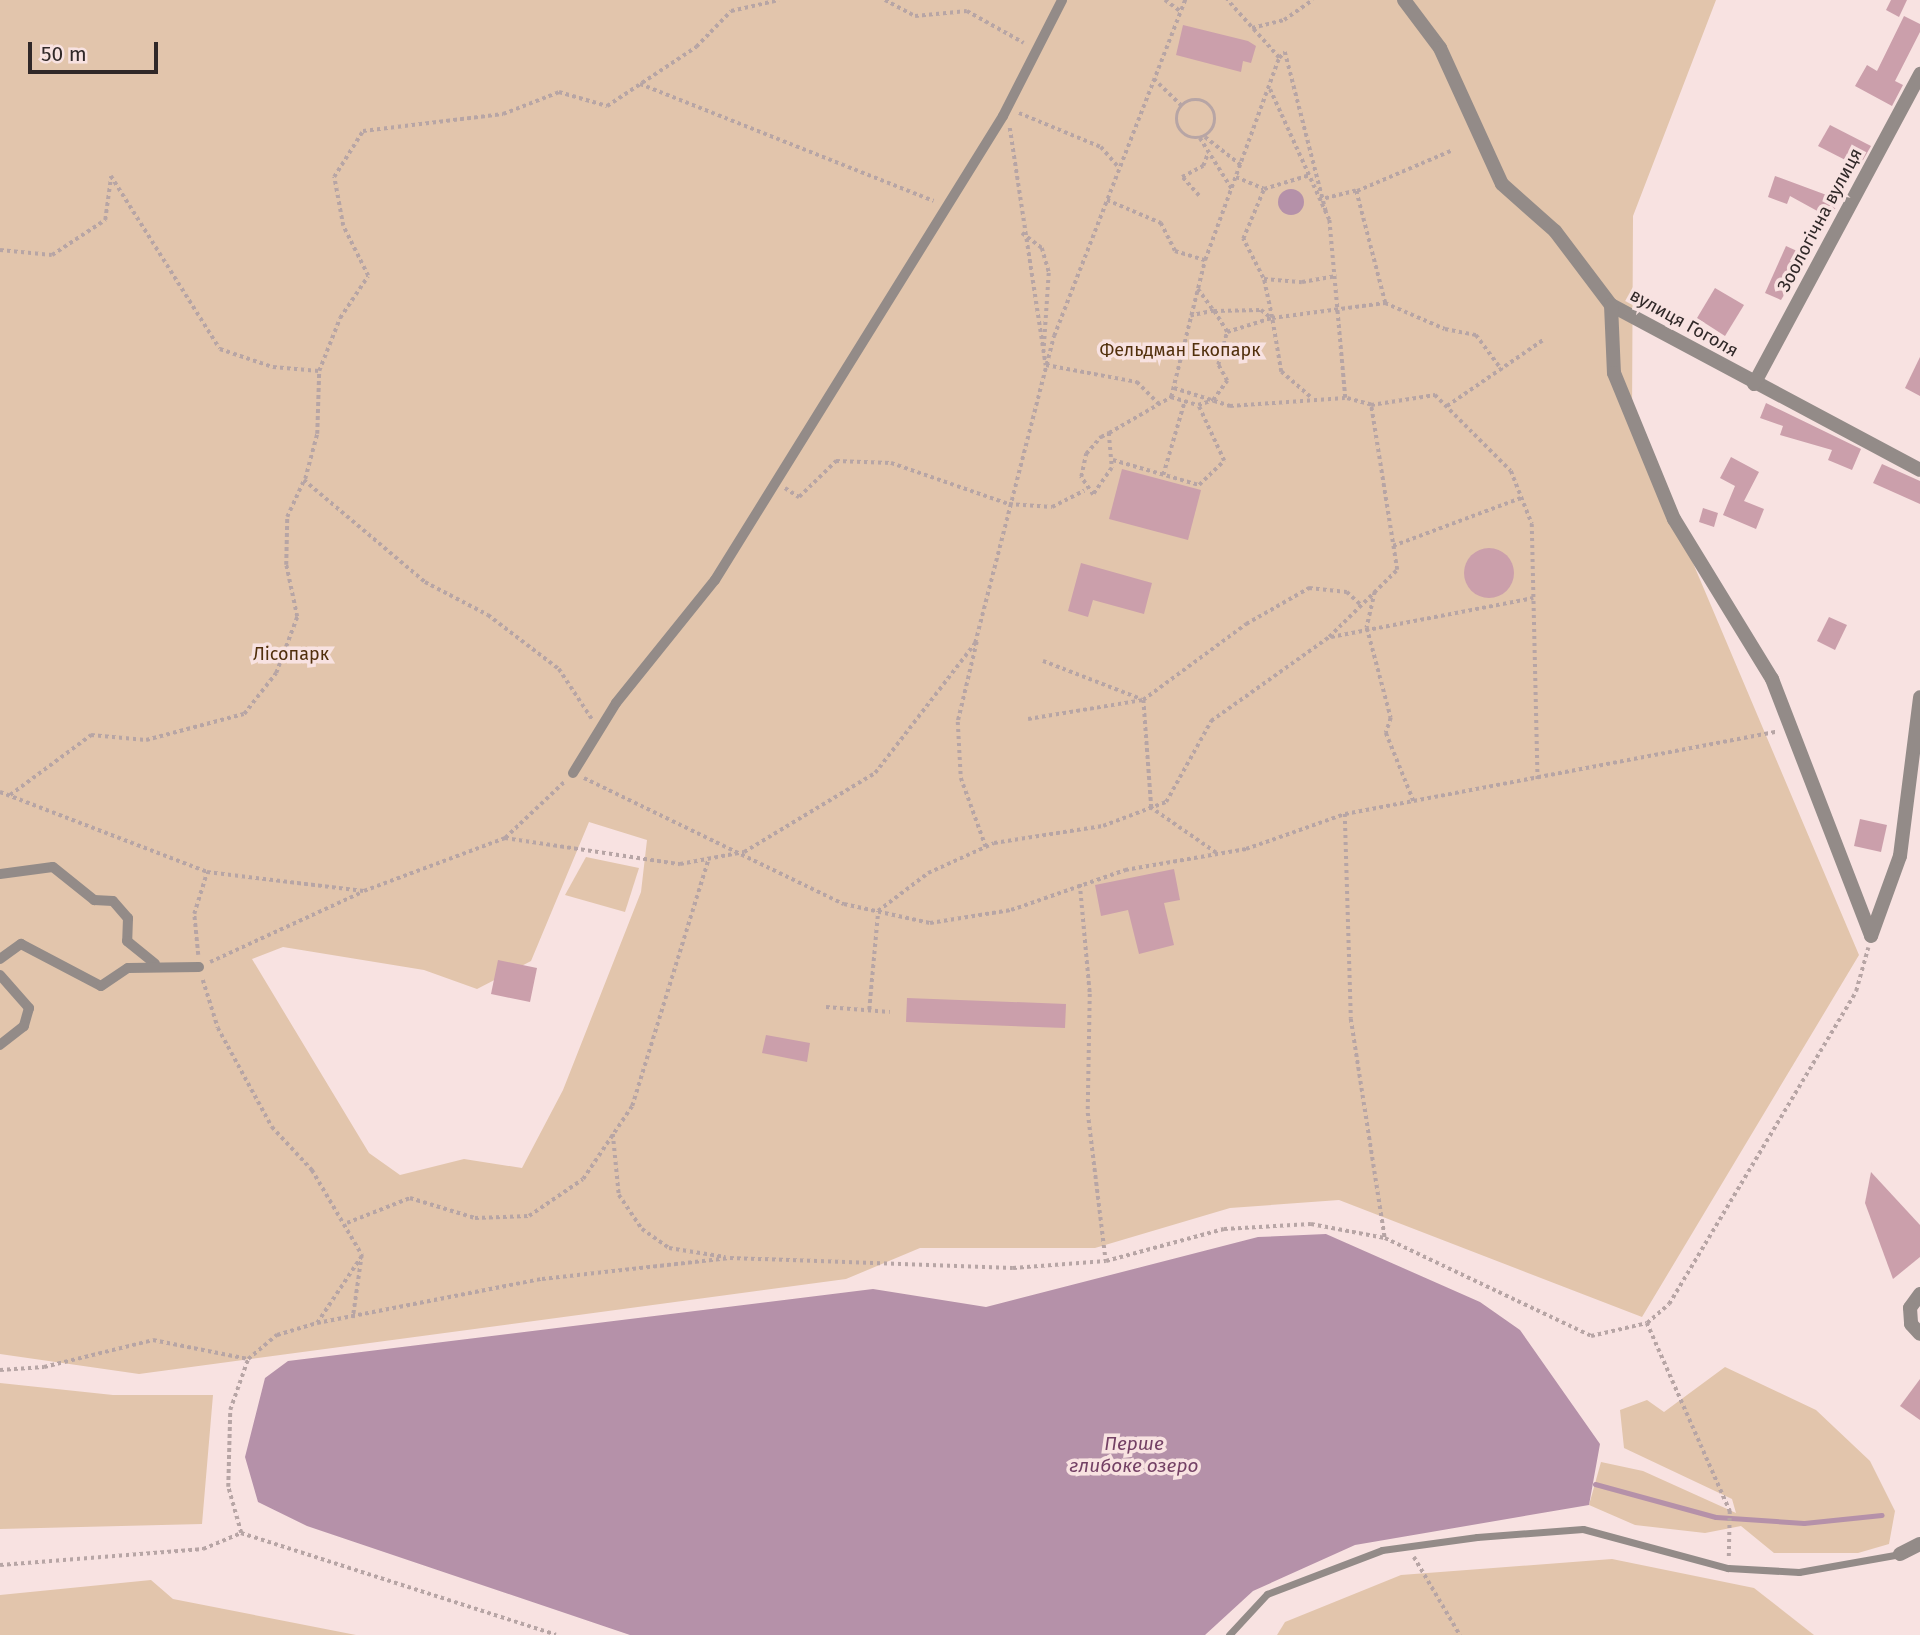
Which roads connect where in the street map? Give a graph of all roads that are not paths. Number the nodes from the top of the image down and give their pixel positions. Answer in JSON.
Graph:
{"nodes":[{"id":1,"x":1062,"y":0,"type":"edge"},
{"id":2,"x":1404,"y":0,"type":"edge"},
{"id":3,"x":1920,"y":74,"type":"edge"},
{"id":4,"x":1611,"y":305,"type":"junction"},
{"id":5,"x":1754,"y":383,"type":"junction"},
{"id":6,"x":1920,"y":470,"type":"edge"},
{"id":7,"x":1920,"y":697,"type":"edge"},
{"id":8,"x":573,"y":773,"type":"road end"},
{"id":9,"x":0,"y":874,"type":"edge"},
{"id":10,"x":0,"y":959,"type":"edge"},
{"id":11,"x":155,"y":964,"type":"junction"},
{"id":12,"x":199,"y":967,"type":"road end"},
{"id":13,"x":0,"y":975,"type":"edge"},
{"id":14,"x":0,"y":1045,"type":"edge"},
{"id":15,"x":1920,"y":1294,"type":"edge"},
{"id":16,"x":1920,"y":1335,"type":"edge"},
{"id":17,"x":1920,"y":1544,"type":"edge"},
{"id":18,"x":1900,"y":1554,"type":"joint"},
{"id":19,"x":1229,"y":1635,"type":"edge"}],
"edges":[{"from":1,"to":8,"type":"street"},
{"from":2,"to":4,"type":"street","name":"вулиця Гоголя"},
{"from":3,"to":5,"type":"street","name":"Зоологічна вулиця"},
{"from":4,"to":5,"type":"street","name":"вулиця Гоголя"},
{"from":4,"to":7,"type":"street"},
{"from":5,"to":6,"type":"street","name":"вулиця Гоголя"},
{"from":9,"to":11,"type":"street"},
{"from":10,"to":11,"type":"street"},
{"from":11,"to":12,"type":"street"},
{"from":13,"to":14,"type":"street"},
{"from":15,"to":16,"type":"street"},
{"from":17,"to":18,"type":"street"},
{"from":18,"to":19,"type":"lane"}]}
